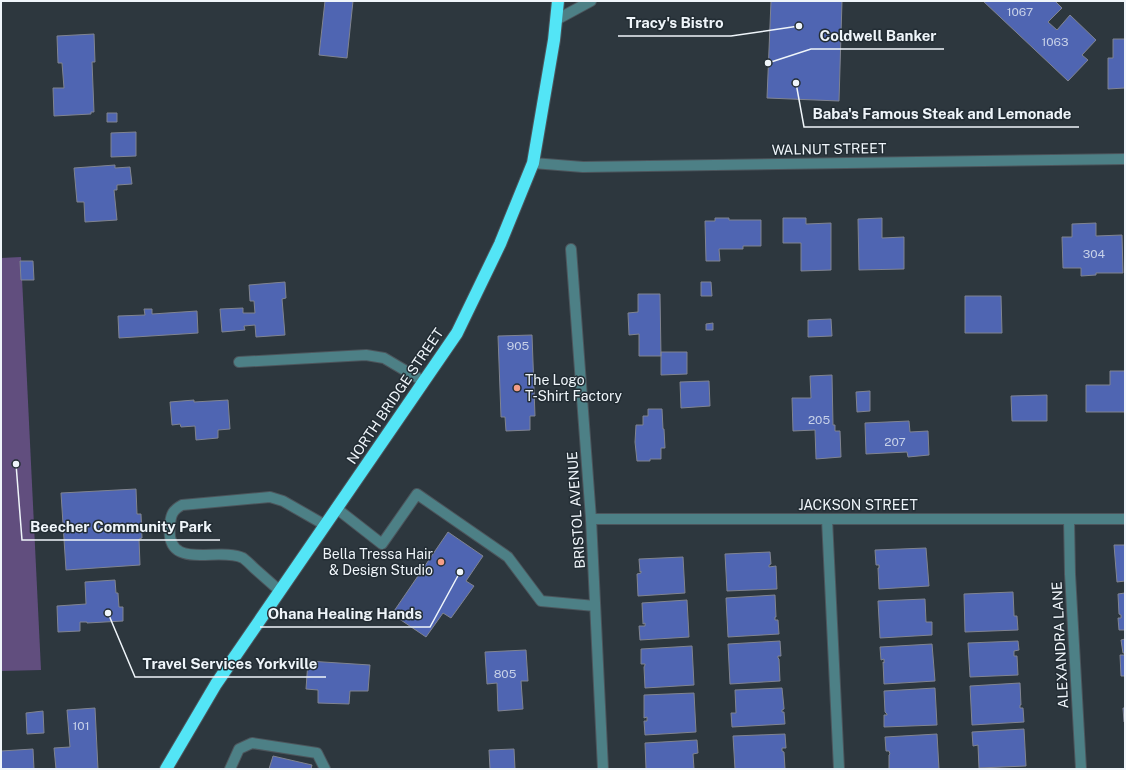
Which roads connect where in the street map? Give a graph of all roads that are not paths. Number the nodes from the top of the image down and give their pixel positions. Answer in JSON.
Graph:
{"nodes":[{"id":1,"x":558,"y":1,"type":"edge"},
{"id":2,"x":591,"y":1,"type":"edge"},
{"id":3,"x":556,"y":20,"type":"junction"},
{"id":4,"x":1125,"y":159,"type":"edge"},
{"id":5,"x":532,"y":163,"type":"junction"},
{"id":6,"x":571,"y":249,"type":"dead end"},
{"id":7,"x":239,"y":362,"type":"dead end"},
{"id":8,"x":423,"y":382,"type":"junction"},
{"id":9,"x":336,"y":508,"type":"junction"},
{"id":10,"x":591,"y":519,"type":"junction"},
{"id":11,"x":827,"y":519,"type":"junction"},
{"id":12,"x":1069,"y":519,"type":"junction"},
{"id":13,"x":1125,"y":519,"type":"edge"},
{"id":14,"x":325,"y":525,"type":"junction"},
{"id":15,"x":280,"y":590,"type":"junction"},
{"id":16,"x":595,"y":606,"type":"junction"},
{"id":17,"x":166,"y":769,"type":"edge"},
{"id":18,"x":230,"y":769,"type":"edge"},
{"id":19,"x":325,"y":769,"type":"edge"},
{"id":20,"x":603,"y":769,"type":"edge"},
{"id":21,"x":839,"y":769,"type":"edge"},
{"id":22,"x":1081,"y":769,"type":"edge"}],
"edges":[{"from":1,"to":3,"type":"highway","name":"NORTH BRIDGE STREET"},
{"from":2,"to":3,"type":"street"},
{"from":3,"to":5,"type":"highway","name":"NORTH BRIDGE STREET"},
{"from":4,"to":5,"type":"street","name":"WALNUT STREET"},
{"from":5,"to":8,"type":"highway","name":"NORTH BRIDGE STREET"},
{"from":6,"to":10,"type":"street","name":"BRISTOL AVENUE"},
{"from":7,"to":8,"type":"street"},
{"from":8,"to":9,"type":"highway","name":"NORTH BRIDGE STREET"},
{"from":9,"to":14,"type":"highway","name":"NORTH BRIDGE STREET"},
{"from":9,"to":16,"type":"street"},
{"from":10,"to":11,"type":"street","name":"JACKSON STREET"},
{"from":10,"to":16,"type":"street","name":"BRISTOL AVENUE"},
{"from":11,"to":12,"type":"street","name":"JACKSON STREET"},
{"from":11,"to":21,"type":"street"},
{"from":12,"to":13,"type":"street","name":"JACKSON STREET"},
{"from":12,"to":22,"type":"street","name":"ALEXANDRA LANE"},
{"from":14,"to":15,"type":"highway","name":"NORTH BRIDGE STREET"},
{"from":14,"to":15,"type":"street"},
{"from":15,"to":17,"type":"highway","name":"NORTH BRIDGE STREET"},
{"from":16,"to":20,"type":"street","name":"BRISTOL AVENUE"},
{"from":18,"to":19,"type":"street"}]}
